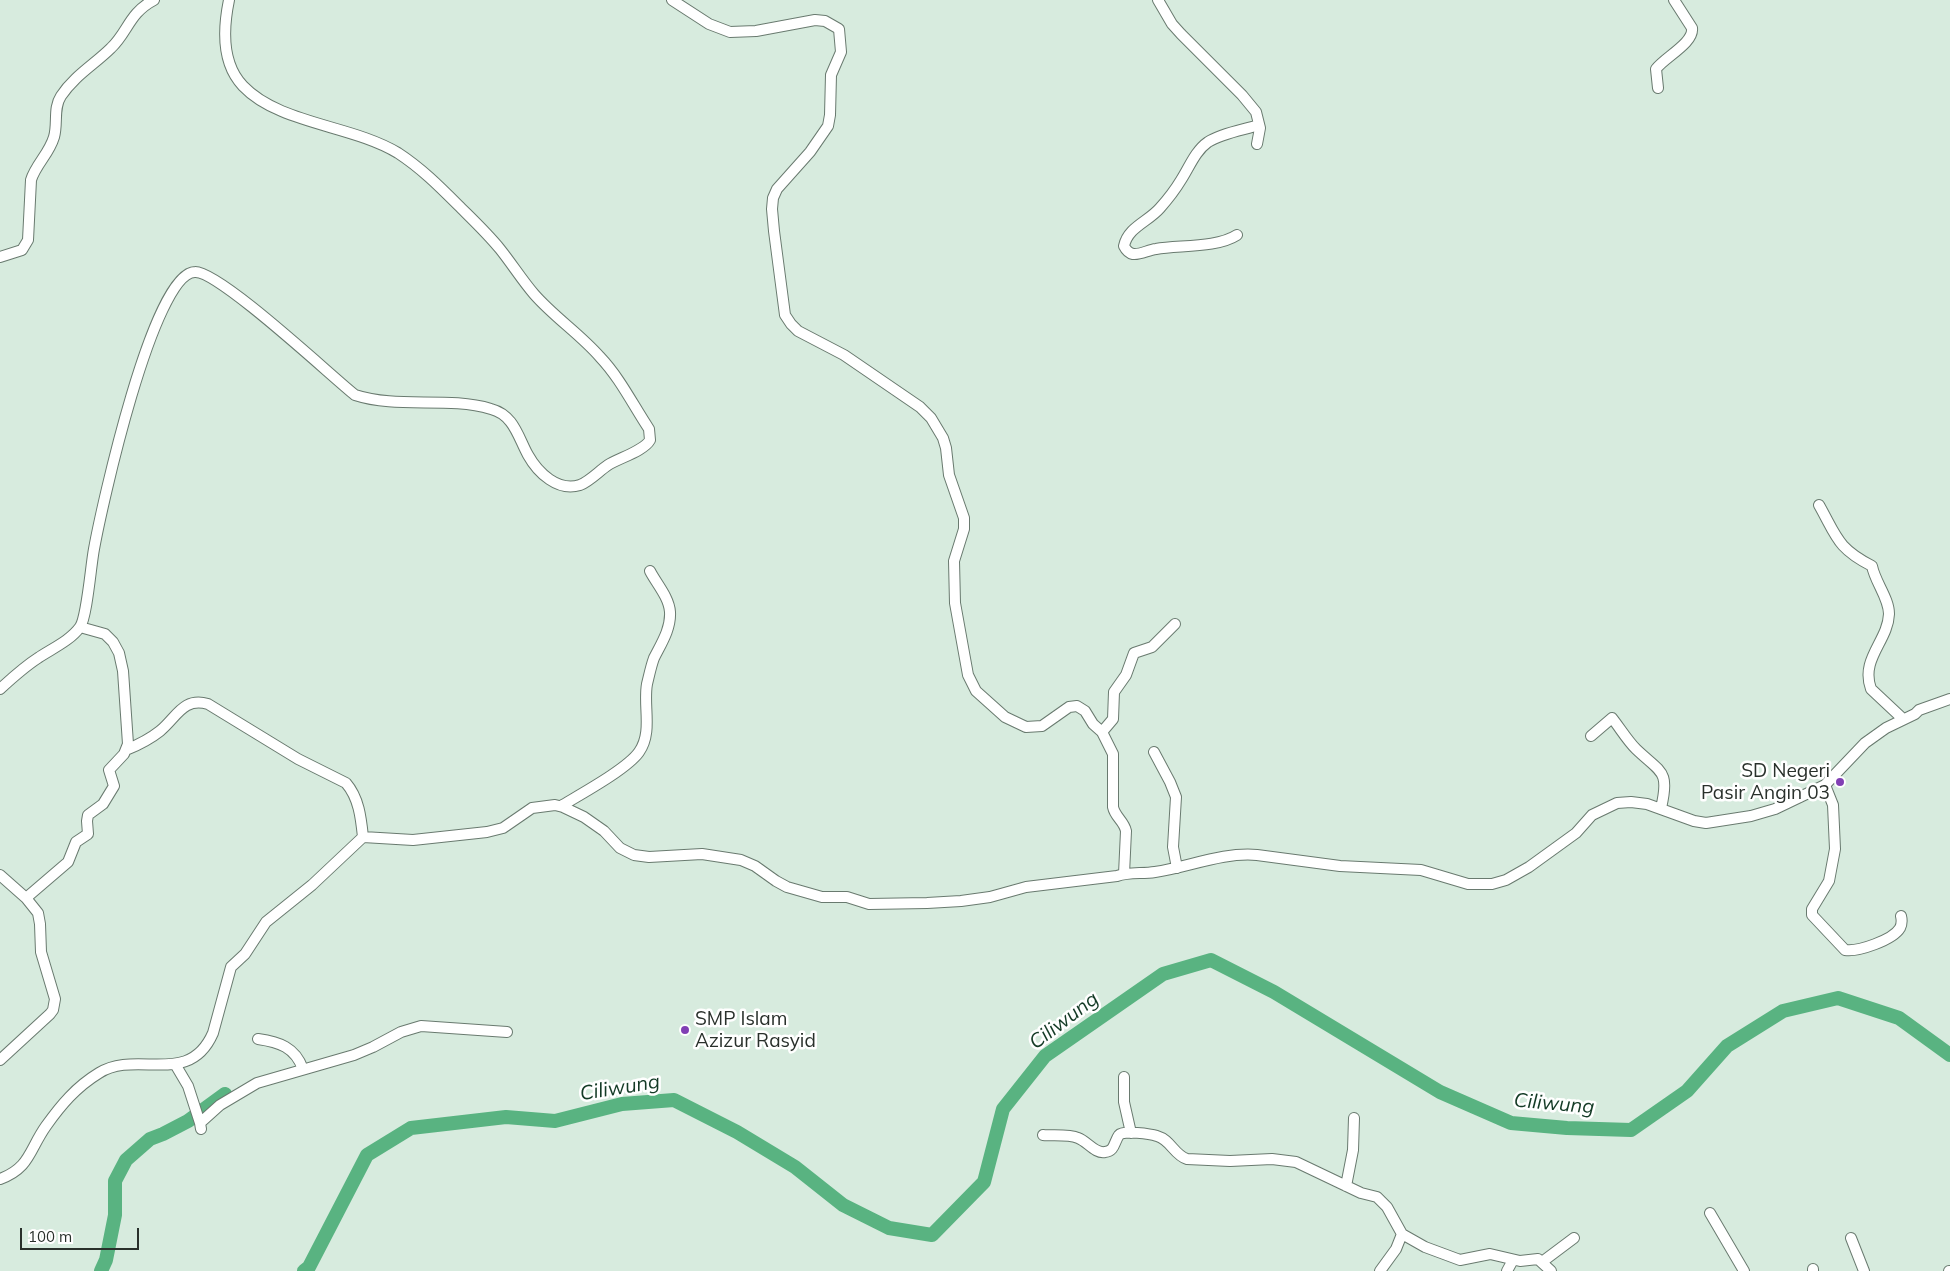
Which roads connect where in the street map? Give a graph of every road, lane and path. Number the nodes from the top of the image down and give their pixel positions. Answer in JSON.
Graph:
{"nodes":[{"id":1,"x":154,"y":0,"type":"edge"},
{"id":2,"x":229,"y":0,"type":"edge"},
{"id":3,"x":672,"y":0,"type":"edge"},
{"id":4,"x":1158,"y":0,"type":"edge"},
{"id":5,"x":1674,"y":0,"type":"edge"},
{"id":6,"x":1658,"y":88,"type":"dead end"},
{"id":7,"x":1260,"y":125,"type":"junction"},
{"id":8,"x":1257,"y":144,"type":"dead end"},
{"id":9,"x":1237,"y":235,"type":"dead end"},
{"id":10,"x":0,"y":257,"type":"edge"},
{"id":11,"x":1819,"y":505,"type":"dead end"},
{"id":12,"x":650,"y":571,"type":"dead end"},
{"id":13,"x":1175,"y":624,"type":"dead end"},
{"id":14,"x":80,"y":627,"type":"junction"},
{"id":15,"x":0,"y":689,"type":"edge"},
{"id":16,"x":1950,"y":700,"type":"edge"},
{"id":17,"x":1903,"y":719,"type":"junction"},
{"id":18,"x":1102,"y":732,"type":"junction"},
{"id":19,"x":1591,"y":736,"type":"dead end"},
{"id":20,"x":126,"y":750,"type":"junction"},
{"id":21,"x":1154,"y":752,"type":"dead end"},
{"id":22,"x":1825,"y":784,"type":"junction"},
{"id":23,"x":561,"y":806,"type":"junction"},
{"id":24,"x":1661,"y":808,"type":"junction"},
{"id":25,"x":363,"y":837,"type":"junction"},
{"id":26,"x":1176,"y":868,"type":"junction"},
{"id":27,"x":1124,"y":874,"type":"junction"},
{"id":28,"x":0,"y":875,"type":"edge"},
{"id":29,"x":26,"y":898,"type":"junction"},
{"id":30,"x":1901,"y":916,"type":"dead end"},
{"id":31,"x":507,"y":1032,"type":"dead end"},
{"id":32,"x":258,"y":1038,"type":"dead end"},
{"id":33,"x":0,"y":1060,"type":"edge"},
{"id":34,"x":175,"y":1064,"type":"junction"},
{"id":35,"x":301,"y":1065,"type":"junction"},
{"id":36,"x":1124,"y":1077,"type":"dead end"},
{"id":37,"x":1354,"y":1118,"type":"dead end"},
{"id":38,"x":1132,"y":1133,"type":"junction"},
{"id":39,"x":1043,"y":1135,"type":"dead end"},
{"id":40,"x":0,"y":1179,"type":"edge"},
{"id":41,"x":1346,"y":1186,"type":"junction"},
{"id":42,"x":1710,"y":1213,"type":"dead end"},
{"id":43,"x":1402,"y":1234,"type":"junction"},
{"id":44,"x":1574,"y":1238,"type":"dead end"},
{"id":45,"x":1852,"y":1238,"type":"dead end"},
{"id":46,"x":1513,"y":1260,"type":"junction"},
{"id":47,"x":1542,"y":1262,"type":"junction"},
{"id":48,"x":1380,"y":1271,"type":"edge"},
{"id":49,"x":1508,"y":1271,"type":"edge"},
{"id":50,"x":1551,"y":1271,"type":"edge"},
{"id":51,"x":1744,"y":1271,"type":"edge"},
{"id":52,"x":1864,"y":1271,"type":"edge"}],
"edges":[{"from":1,"to":10,"type":"street"},
{"from":2,"to":14,"type":"street"},
{"from":3,"to":18,"type":"street"},
{"from":4,"to":7,"type":"street"},
{"from":5,"to":6,"type":"street"},
{"from":7,"to":8,"type":"street"},
{"from":7,"to":9,"type":"street"},
{"from":11,"to":17,"type":"street"},
{"from":12,"to":23,"type":"street"},
{"from":13,"to":18,"type":"street"},
{"from":14,"to":15,"type":"street"},
{"from":14,"to":20,"type":"street"},
{"from":16,"to":17,"type":"street"},
{"from":17,"to":22,"type":"street"},
{"from":18,"to":27,"type":"street"},
{"from":19,"to":24,"type":"street"},
{"from":20,"to":25,"type":"street"},
{"from":20,"to":29,"type":"street"},
{"from":21,"to":26,"type":"street"},
{"from":22,"to":24,"type":"street"},
{"from":22,"to":30,"type":"street"},
{"from":23,"to":25,"type":"street"},
{"from":23,"to":27,"type":"street"},
{"from":24,"to":26,"type":"street"},
{"from":25,"to":34,"type":"street"},
{"from":26,"to":27,"type":"street"},
{"from":28,"to":29,"type":"street"},
{"from":29,"to":33,"type":"street"},
{"from":31,"to":35,"type":"street"},
{"from":32,"to":35,"type":"street"},
{"from":34,"to":35,"type":"street"},
{"from":34,"to":40,"type":"street"},
{"from":36,"to":38,"type":"street"},
{"from":37,"to":41,"type":"street"},
{"from":38,"to":39,"type":"street"},
{"from":38,"to":41,"type":"street"},
{"from":41,"to":43,"type":"street"},
{"from":42,"to":51,"type":"street"},
{"from":43,"to":46,"type":"street"},
{"from":43,"to":48,"type":"street"},
{"from":44,"to":47,"type":"street"},
{"from":45,"to":52,"type":"street"},
{"from":46,"to":47,"type":"street"},
{"from":46,"to":49,"type":"street"},
{"from":47,"to":50,"type":"street"}]}
